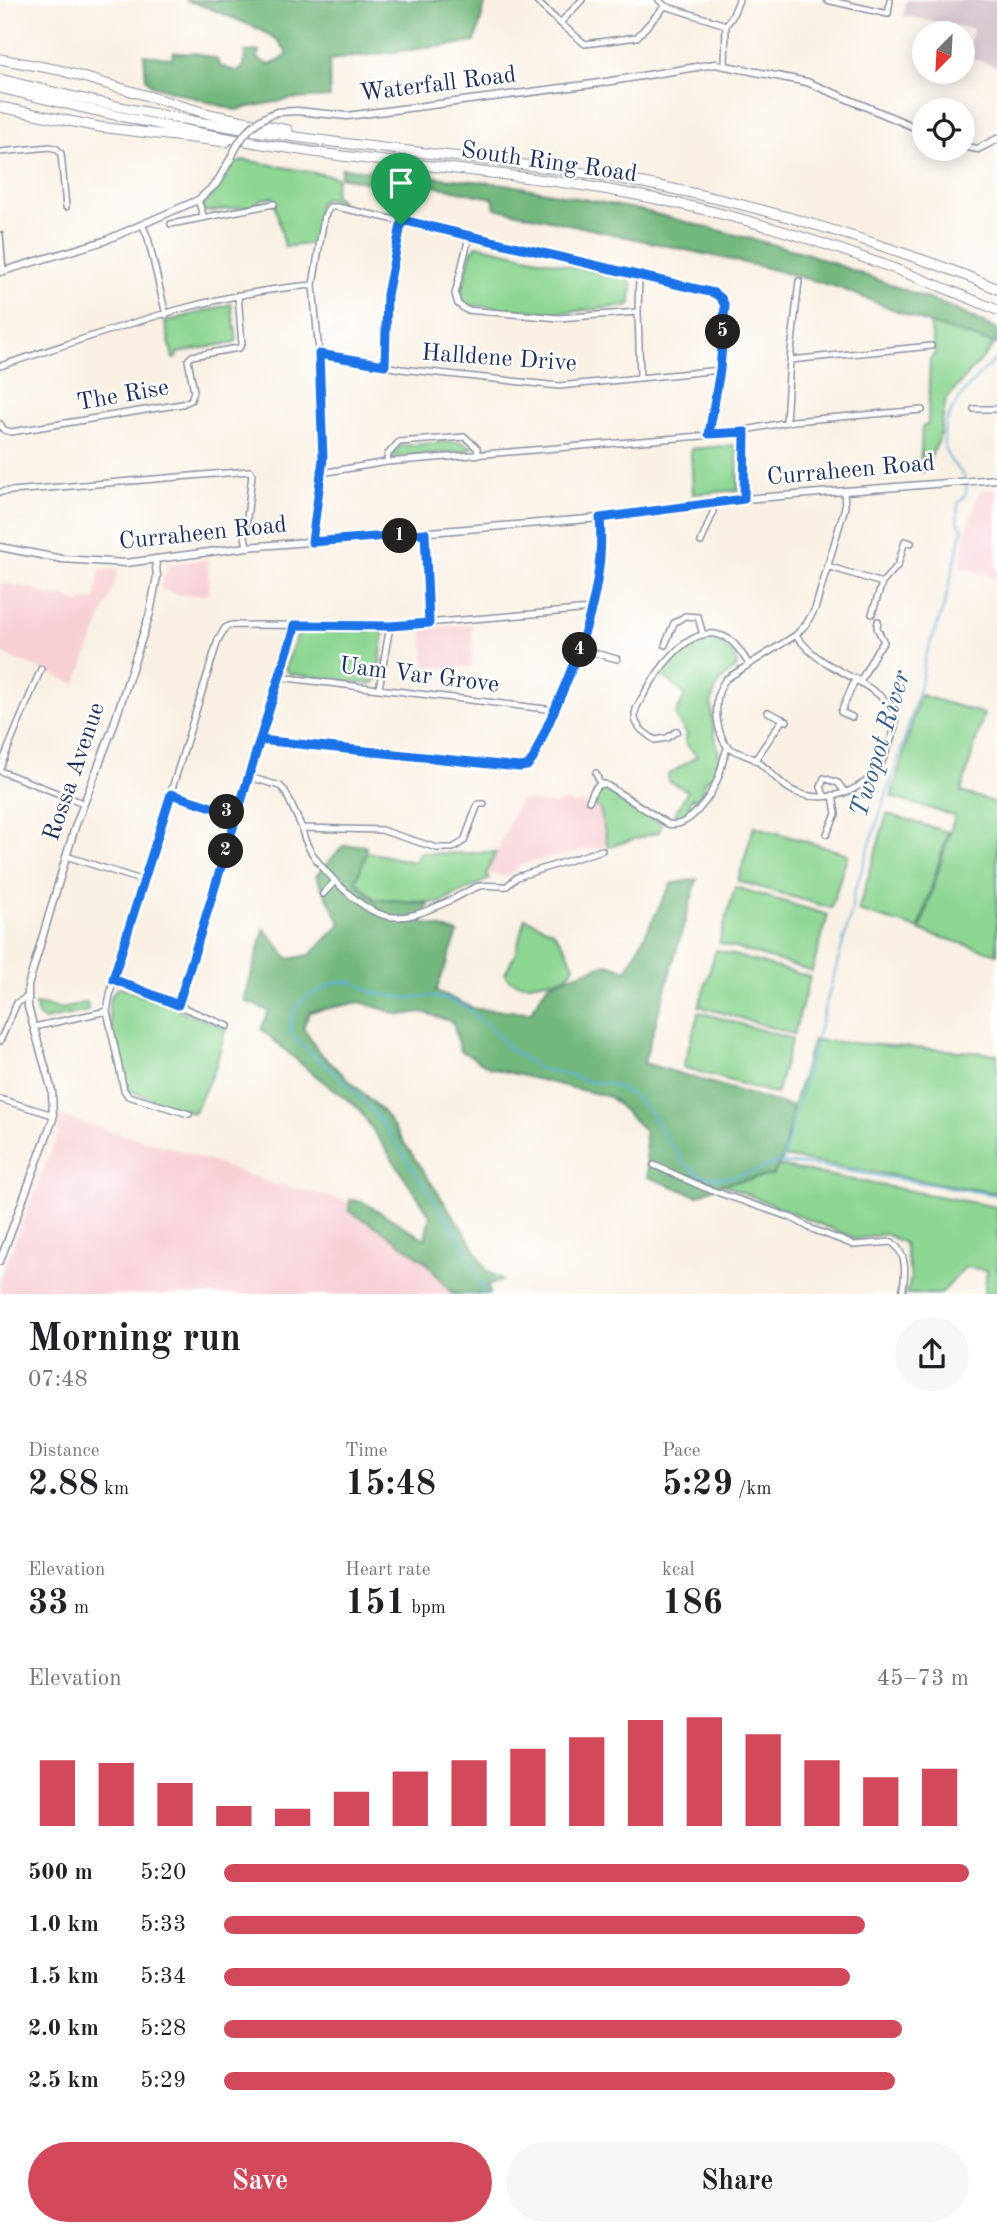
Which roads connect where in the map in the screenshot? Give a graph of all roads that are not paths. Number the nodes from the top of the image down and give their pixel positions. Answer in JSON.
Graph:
{"nodes":[{"id":1,"x":535,"y":0,"type":"edge"},
{"id":2,"x":582,"y":0,"type":"edge"},
{"id":3,"x":659,"y":0,"type":"edge"},
{"id":4,"x":739,"y":0,"type":"edge"},
{"id":5,"x":827,"y":0,"type":"edge"},
{"id":6,"x":890,"y":0,"type":"edge"},
{"id":7,"x":665,"y":6,"type":"junction"},
{"id":8,"x":888,"y":14,"type":"junction"},
{"id":9,"x":560,"y":23,"type":"junction"},
{"id":10,"x":887,"y":24,"type":"dead end"},
{"id":11,"x":726,"y":26,"type":"junction"},
{"id":12,"x":0,"y":59,"type":"edge"},
{"id":13,"x":725,"y":65,"type":"junction"},
{"id":14,"x":0,"y":79,"type":"edge"},
{"id":15,"x":0,"y":88,"type":"edge"},
{"id":16,"x":0,"y":107,"type":"edge"},
{"id":17,"x":912,"y":126,"type":"edge"},
{"id":18,"x":997,"y":139,"type":"edge"},
{"id":19,"x":351,"y":143,"type":"junction"},
{"id":20,"x":286,"y":148,"type":"junction"},
{"id":21,"x":975,"y":148,"type":"edge"},
{"id":22,"x":0,"y":152,"type":"edge"},
{"id":23,"x":198,"y":200,"type":"junction"},
{"id":24,"x":274,"y":204,"type":"dead end"},
{"id":25,"x":66,"y":207,"type":"dead end"},
{"id":26,"x":204,"y":218,"type":"junction"},
{"id":27,"x":402,"y":220,"type":"junction"},
{"id":28,"x":171,"y":224,"type":"dead end"},
{"id":29,"x":143,"y":226,"type":"junction"},
{"id":30,"x":0,"y":235,"type":"edge"},
{"id":31,"x":469,"y":237,"type":"junction"},
{"id":32,"x":2,"y":272,"type":"edge"},
{"id":33,"x":639,"y":277,"type":"junction"},
{"id":34,"x":799,"y":281,"type":"dead end"},
{"id":35,"x":313,"y":285,"type":"junction"},
{"id":36,"x":997,"y":287,"type":"edge"},
{"id":37,"x":238,"y":295,"type":"junction"},
{"id":38,"x":997,"y":310,"type":"edge"},
{"id":39,"x":638,"y":312,"type":"junction"},
{"id":40,"x":166,"y":315,"type":"junction"},
{"id":41,"x":931,"y":346,"type":"dead end"},
{"id":42,"x":319,"y":354,"type":"junction"},
{"id":43,"x":790,"y":360,"type":"junction"},
{"id":44,"x":385,"y":365,"type":"junction"},
{"id":45,"x":0,"y":366,"type":"edge"},
{"id":46,"x":720,"y":370,"type":"junction"},
{"id":47,"x":640,"y":378,"type":"junction"},
{"id":48,"x":974,"y":409,"type":"dead end"},
{"id":49,"x":997,"y":409,"type":"edge"},
{"id":50,"x":922,"y":410,"type":"dead end"},
{"id":51,"x":786,"y":422,"type":"junction"},
{"id":52,"x":0,"y":424,"type":"edge"},
{"id":53,"x":745,"y":432,"type":"junction"},
{"id":54,"x":709,"y":434,"type":"junction"},
{"id":55,"x":478,"y":453,"type":"junction"},
{"id":56,"x":387,"y":462,"type":"junction"},
{"id":57,"x":321,"y":473,"type":"junction"},
{"id":58,"x":997,"y":479,"type":"edge"},
{"id":59,"x":844,"y":491,"type":"junction"},
{"id":60,"x":0,"y":492,"type":"edge"},
{"id":61,"x":744,"y":499,"type":"junction"},
{"id":62,"x":712,"y":503,"type":"junction"},
{"id":63,"x":600,"y":518,"type":"junction"},
{"id":64,"x":425,"y":533,"type":"junction"},
{"id":65,"x":312,"y":542,"type":"junction"},
{"id":66,"x":701,"y":542,"type":"dead end"},
{"id":67,"x":911,"y":543,"type":"dead end"},
{"id":68,"x":0,"y":547,"type":"edge"},
{"id":69,"x":247,"y":547,"type":"junction"},
{"id":70,"x":155,"y":559,"type":"junction"},
{"id":71,"x":827,"y":566,"type":"junction"},
{"id":72,"x":882,"y":583,"type":"junction"},
{"id":73,"x":591,"y":610,"type":"junction"},
{"id":74,"x":872,"y":614,"type":"dead end"},
{"id":75,"x":878,"y":621,"type":"dead end"},
{"id":76,"x":429,"y":623,"type":"junction"},
{"id":77,"x":294,"y":625,"type":"junction"},
{"id":78,"x":390,"y":626,"type":"junction"},
{"id":79,"x":703,"y":635,"type":"junction"},
{"id":80,"x":796,"y":635,"type":"junction"},
{"id":81,"x":666,"y":645,"type":"dead end"},
{"id":82,"x":580,"y":649,"type":"junction"},
{"id":83,"x":617,"y":659,"type":"dead end"},
{"id":84,"x":749,"y":664,"type":"junction"},
{"id":85,"x":41,"y":669,"type":"dead end"},
{"id":86,"x":279,"y":677,"type":"junction"},
{"id":87,"x":858,"y":680,"type":"junction"},
{"id":88,"x":379,"y":688,"type":"junction"},
{"id":89,"x":554,"y":710,"type":"junction"},
{"id":90,"x":768,"y":712,"type":"dead end"},
{"id":91,"x":852,"y":717,"type":"dead end"},
{"id":92,"x":677,"y":731,"type":"dead end"},
{"id":93,"x":260,"y":740,"type":"junction"},
{"id":94,"x":0,"y":741,"type":"edge"},
{"id":95,"x":9,"y":745,"type":"junction"},
{"id":96,"x":728,"y":747,"type":"junction"},
{"id":97,"x":755,"y":760,"type":"junction"},
{"id":98,"x":0,"y":769,"type":"edge"},
{"id":99,"x":596,"y":773,"type":"dead end"},
{"id":100,"x":249,"y":777,"type":"junction"},
{"id":101,"x":600,"y":784,"type":"junction"},
{"id":102,"x":844,"y":791,"type":"junction"},
{"id":103,"x":171,"y":794,"type":"junction"},
{"id":104,"x":824,"y":795,"type":"junction"},
{"id":105,"x":833,"y":795,"type":"junction"},
{"id":106,"x":589,"y":801,"type":"dead end"},
{"id":107,"x":83,"y":803,"type":"junction"},
{"id":108,"x":484,"y":804,"type":"dead end"},
{"id":109,"x":237,"y":815,"type":"junction"},
{"id":110,"x":302,"y":828,"type":"junction"},
{"id":111,"x":827,"y":834,"type":"dead end"},
{"id":112,"x":602,"y":850,"type":"dead end"},
{"id":113,"x":66,"y":856,"type":"junction"},
{"id":114,"x":144,"y":881,"type":"junction"},
{"id":115,"x":335,"y":881,"type":"junction"},
{"id":116,"x":323,"y":894,"type":"dead end"},
{"id":117,"x":113,"y":979,"type":"junction"},
{"id":118,"x":27,"y":997,"type":"junction"},
{"id":119,"x":178,"y":1005,"type":"junction"},
{"id":120,"x":107,"y":1011,"type":"junction"},
{"id":121,"x":228,"y":1026,"type":"dead end"},
{"id":122,"x":34,"y":1027,"type":"junction"},
{"id":123,"x":0,"y":1041,"type":"edge"},
{"id":124,"x":0,"y":1098,"type":"edge"},
{"id":125,"x":189,"y":1114,"type":"dead end"},
{"id":126,"x":53,"y":1115,"type":"junction"},
{"id":127,"x":654,"y":1165,"type":"dead end"},
{"id":128,"x":0,"y":1261,"type":"edge"},
{"id":129,"x":902,"y":1294,"type":"edge"}],
"edges":[{"from":1,"to":9,"type":"street"},
{"from":2,"to":9,"type":"street"},
{"from":3,"to":7,"type":"street"},
{"from":4,"to":11,"type":"street"},
{"from":5,"to":8,"type":"street"},
{"from":6,"to":8,"type":"street"},
{"from":7,"to":9,"type":"street"},
{"from":7,"to":11,"type":"street"},
{"from":8,"to":10,"type":"street"},
{"from":11,"to":13,"type":"street"},
{"from":12,"to":19,"type":"highway"},
{"from":13,"to":17,"type":"street","name":"Waterfall Road"},
{"from":13,"to":23,"type":"street","name":"Waterfall Road","bridge":true},
{"from":14,"to":19,"type":"highway","name":"South Ring Road"},
{"from":15,"to":20,"type":"highway","name":"South Ring Road"},
{"from":16,"to":20,"type":"highway"},
{"from":18,"to":21,"type":"street"},
{"from":19,"to":36,"type":"highway","name":"South Ring Road"},
{"from":20,"to":38,"type":"highway","name":"South Ring Road"},
{"from":22,"to":25,"type":"street"},
{"from":23,"to":26,"type":"street"},
{"from":23,"to":29,"type":"street","name":"Waterfall Road"},
{"from":24,"to":26,"type":"street"},
{"from":26,"to":28,"type":"street"},
{"from":27,"to":31,"type":"street"},
{"from":27,"to":35,"type":"street"},
{"from":27,"to":44,"type":"street"},
{"from":29,"to":32,"type":"street","name":"Waterfall Road"},
{"from":29,"to":40,"type":"street"},
{"from":30,"to":32,"type":"street"},
{"from":31,"to":33,"type":"street"},
{"from":31,"to":39,"type":"street"},
{"from":33,"to":39,"type":"street"},
{"from":33,"to":46,"type":"street"},
{"from":34,"to":43,"type":"street"},
{"from":35,"to":37,"type":"street"},
{"from":35,"to":42,"type":"street"},
{"from":37,"to":40,"type":"street"},
{"from":37,"to":52,"type":"street","name":"The Rise"},
{"from":39,"to":47,"type":"street"},
{"from":40,"to":45,"type":"street"},
{"from":41,"to":43,"type":"street"},
{"from":42,"to":44,"type":"street","name":"Halldene Drive"},
{"from":42,"to":57,"type":"street"},
{"from":43,"to":51,"type":"street"},
{"from":44,"to":47,"type":"street","name":"Halldene Drive"},
{"from":46,"to":47,"type":"street","name":"Halldene Drive"},
{"from":46,"to":54,"type":"street"},
{"from":48,"to":49,"type":"street"},
{"from":50,"to":51,"type":"street"},
{"from":51,"to":53,"type":"street"},
{"from":53,"to":54,"type":"street"},
{"from":53,"to":61,"type":"street"},
{"from":54,"to":55,"type":"street"},
{"from":55,"to":56,"type":"street"},
{"from":55,"to":56,"type":"street"},
{"from":56,"to":57,"type":"street"},
{"from":57,"to":65,"type":"street"},
{"from":58,"to":59,"type":"street","name":"Curraheen Road"},
{"from":59,"to":61,"type":"street","name":"Curraheen Road"},
{"from":59,"to":71,"type":"street"},
{"from":60,"to":69,"type":"street"},
{"from":61,"to":62,"type":"street","name":"Curraheen Road"},
{"from":62,"to":63,"type":"street","name":"Curraheen Road"},
{"from":62,"to":66,"type":"street"},
{"from":63,"to":64,"type":"street","name":"Curraheen Road"},
{"from":63,"to":73,"type":"street"},
{"from":64,"to":65,"type":"street","name":"Curraheen Road"},
{"from":64,"to":76,"type":"street"},
{"from":65,"to":69,"type":"street","name":"Curraheen Road"},
{"from":67,"to":72,"type":"street"},
{"from":68,"to":70,"type":"street","name":"Curraheen Road"},
{"from":69,"to":70,"type":"street","name":"Curraheen Road"},
{"from":70,"to":107,"type":"street","name":"Rossa Avenue"},
{"from":71,"to":72,"type":"street"},
{"from":71,"to":80,"type":"street"},
{"from":72,"to":74,"type":"street"},
{"from":73,"to":76,"type":"street"},
{"from":73,"to":82,"type":"street"},
{"from":75,"to":87,"type":"street"},
{"from":76,"to":78,"type":"street"},
{"from":77,"to":78,"type":"street"},
{"from":77,"to":86,"type":"street"},
{"from":77,"to":103,"type":"street"},
{"from":78,"to":88,"type":"street"},
{"from":79,"to":81,"type":"street"},
{"from":79,"to":84,"type":"street"},
{"from":79,"to":92,"type":"street"},
{"from":80,"to":84,"type":"street"},
{"from":80,"to":87,"type":"street"},
{"from":82,"to":83,"type":"street"},
{"from":82,"to":89,"type":"street"},
{"from":84,"to":96,"type":"street"},
{"from":85,"to":95,"type":"street"},
{"from":86,"to":88,"type":"street","name":"Uam Var Grove"},
{"from":86,"to":93,"type":"street"},
{"from":87,"to":91,"type":"street"},
{"from":87,"to":102,"type":"street"},
{"from":88,"to":89,"type":"street","name":"Uam Var Grove"},
{"from":89,"to":93,"type":"street"},
{"from":90,"to":97,"type":"street"},
{"from":93,"to":100,"type":"street"},
{"from":94,"to":95,"type":"street"},
{"from":95,"to":98,"type":"street"},
{"from":96,"to":97,"type":"street"},
{"from":96,"to":101,"type":"street"},
{"from":97,"to":104,"type":"street"},
{"from":98,"to":107,"type":"street"},
{"from":99,"to":101,"type":"street"},
{"from":100,"to":109,"type":"street"},
{"from":100,"to":110,"type":"street"},
{"from":101,"to":106,"type":"street"},
{"from":102,"to":104,"type":"street"},
{"from":102,"to":105,"type":"street"},
{"from":103,"to":109,"type":"street"},
{"from":103,"to":114,"type":"street"},
{"from":104,"to":105,"type":"street"},
{"from":105,"to":111,"type":"street"},
{"from":107,"to":113,"type":"street","name":"Rossa Avenue"},
{"from":108,"to":110,"type":"street"},
{"from":109,"to":119,"type":"street"},
{"from":110,"to":115,"type":"street"},
{"from":112,"to":115,"type":"street"},
{"from":113,"to":114,"type":"street"},
{"from":113,"to":118,"type":"street","name":"Rossa Avenue"},
{"from":114,"to":117,"type":"street"},
{"from":115,"to":116,"type":"street"},
{"from":117,"to":119,"type":"street"},
{"from":117,"to":120,"type":"street"},
{"from":118,"to":122,"type":"street","name":"Rossa Avenue"},
{"from":118,"to":123,"type":"street","name":"Rossa Avenue"},
{"from":119,"to":121,"type":"street"},
{"from":120,"to":122,"type":"street"},
{"from":120,"to":125,"type":"street"},
{"from":122,"to":126,"type":"street","name":"Rossa Avenue"},
{"from":124,"to":126,"type":"street"},
{"from":126,"to":128,"type":"street","name":"Rossa Avenue"},
{"from":127,"to":129,"type":"street"}]}
